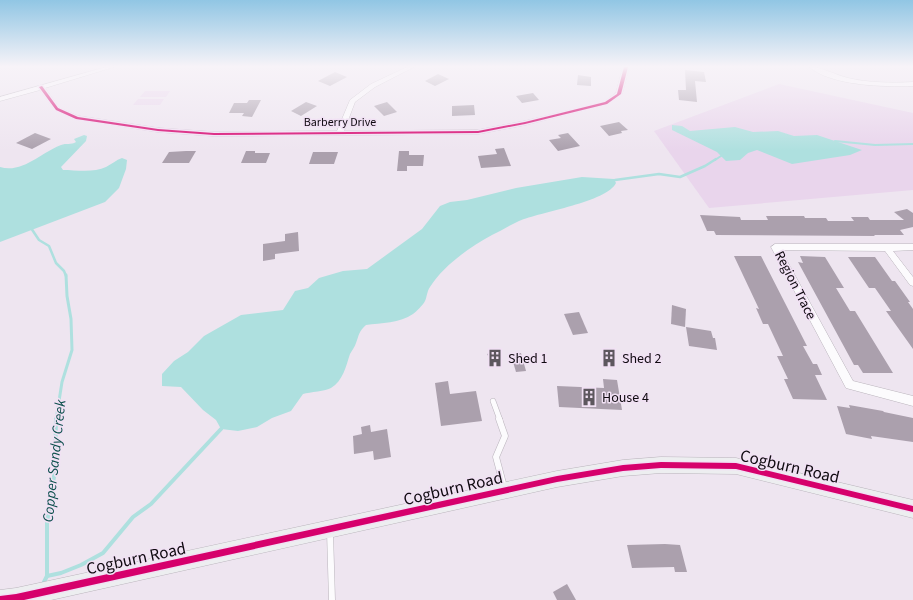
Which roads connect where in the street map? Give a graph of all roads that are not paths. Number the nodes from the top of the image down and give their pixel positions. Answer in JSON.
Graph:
{"nodes":[{"id":1,"x":14,"y":95,"type":"edge"},
{"id":2,"x":46,"y":95,"type":"edge"},
{"id":3,"x":359,"y":95,"type":"edge"},
{"id":4,"x":618,"y":95,"type":"edge"},
{"id":5,"x":0,"y":99,"type":"edge"},
{"id":6,"x":340,"y":132,"type":"junction"},
{"id":7,"x":913,"y":247,"type":"edge"},
{"id":8,"x":886,"y":248,"type":"junction"},
{"id":9,"x":913,"y":283,"type":"edge"},
{"id":10,"x":493,"y":401,"type":"dead end"},
{"id":11,"x":913,"y":401,"type":"edge"},
{"id":12,"x":505,"y":491,"type":"junction"},
{"id":13,"x":913,"y":509,"type":"edge"},
{"id":14,"x":330,"y":530,"type":"junction"},
{"id":15,"x":0,"y":600,"type":"edge"},
{"id":16,"x":332,"y":600,"type":"edge"}],
"edges":[{"from":1,"to":5,"type":"street"},
{"from":2,"to":6,"type":"street","name":"Barberry Drive"},
{"from":3,"to":6,"type":"street"},
{"from":4,"to":6,"type":"street","name":"Barberry Drive"},
{"from":7,"to":8,"type":"street","name":"Region Trace"},
{"from":8,"to":9,"type":"street"},
{"from":8,"to":11,"type":"street","name":"Region Trace"},
{"from":10,"to":12,"type":"lane"},
{"from":12,"to":13,"type":"street","name":"Cogburn Road"},
{"from":12,"to":14,"type":"street","name":"Cogburn Road"},
{"from":14,"to":15,"type":"street","name":"Cogburn Road"},
{"from":14,"to":16,"type":"lane"}]}
